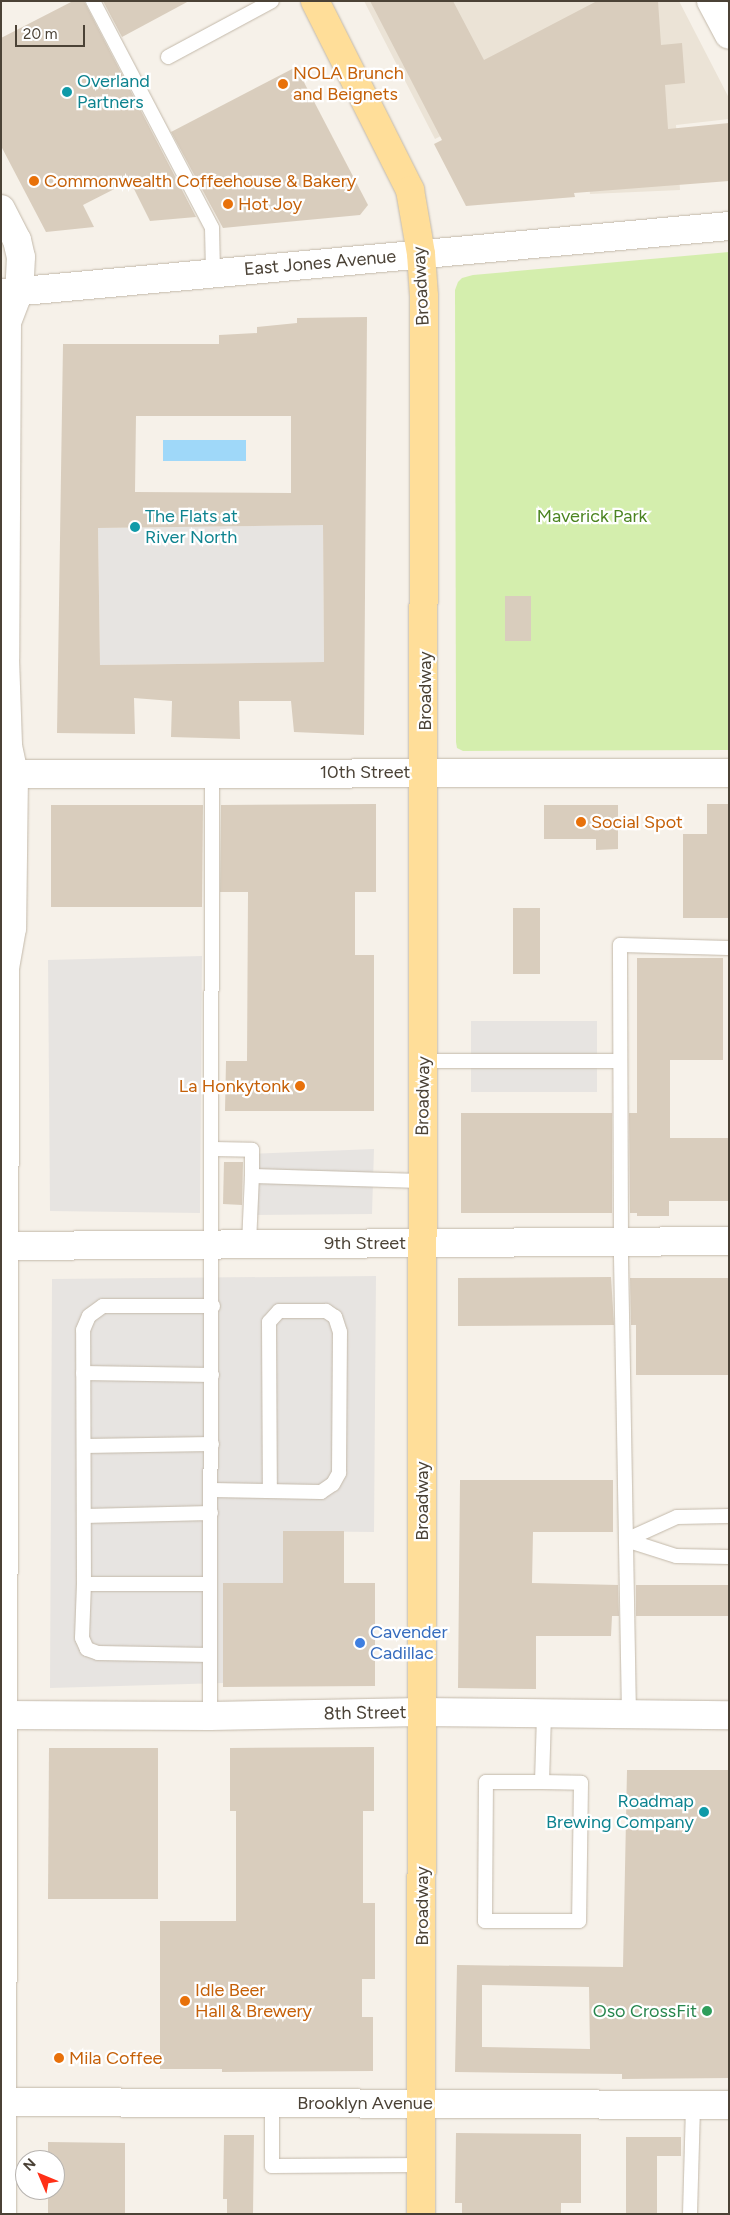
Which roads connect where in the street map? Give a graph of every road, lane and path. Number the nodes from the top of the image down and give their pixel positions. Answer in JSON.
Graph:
{"nodes":[{"id":1,"x":93,"y":1,"type":"edge"},
{"id":2,"x":272,"y":1,"type":"edge"},
{"id":3,"x":315,"y":1,"type":"edge"},
{"id":4,"x":711,"y":1,"type":"edge"},
{"id":5,"x":729,"y":35,"type":"edge"},
{"id":6,"x":168,"y":57,"type":"dead end"},
{"id":7,"x":1,"y":209,"type":"edge"},
{"id":8,"x":729,"y":226,"type":"edge"},
{"id":9,"x":421,"y":254,"type":"junction"},
{"id":10,"x":213,"y":273,"type":"junction"},
{"id":11,"x":10,"y":292,"type":"edge"},
{"id":12,"x":425,"y":772,"type":"junction"},
{"id":13,"x":212,"y":773,"type":"junction"},
{"id":14,"x":729,"y":773,"type":"edge"},
{"id":15,"x":7,"y":774,"type":"edge"},
{"id":16,"x":729,"y":948,"type":"edge"},
{"id":17,"x":423,"y":1061,"type":"junction"},
{"id":18,"x":620,"y":1061,"type":"junction"},
{"id":19,"x":213,"y":1149,"type":"junction"},
{"id":20,"x":252,"y":1176,"type":"junction"},
{"id":21,"x":422,"y":1181,"type":"junction"},
{"id":22,"x":729,"y":1241,"type":"edge"},
{"id":23,"x":422,"y":1242,"type":"junction"},
{"id":24,"x":620,"y":1242,"type":"junction"},
{"id":25,"x":212,"y":1244,"type":"junction"},
{"id":26,"x":249,"y":1244,"type":"junction"},
{"id":27,"x":3,"y":1246,"type":"edge"},
{"id":28,"x":212,"y":1306,"type":"junction"},
{"id":29,"x":83,"y":1373,"type":"junction"},
{"id":30,"x":212,"y":1375,"type":"junction"},
{"id":31,"x":212,"y":1444,"type":"junction"},
{"id":32,"x":84,"y":1446,"type":"junction"},
{"id":33,"x":212,"y":1490,"type":"junction"},
{"id":34,"x":270,"y":1491,"type":"junction"},
{"id":35,"x":212,"y":1513,"type":"junction"},
{"id":36,"x":84,"y":1516,"type":"junction"},
{"id":37,"x":729,"y":1516,"type":"edge"},
{"id":38,"x":626,"y":1540,"type":"junction"},
{"id":39,"x":729,"y":1557,"type":"edge"},
{"id":40,"x":84,"y":1584,"type":"junction"},
{"id":41,"x":210,"y":1584,"type":"junction"},
{"id":42,"x":210,"y":1655,"type":"junction"},
{"id":43,"x":421,"y":1712,"type":"junction"},
{"id":44,"x":544,"y":1714,"type":"junction"},
{"id":45,"x":3,"y":1715,"type":"edge"},
{"id":46,"x":630,"y":1715,"type":"junction"},
{"id":47,"x":729,"y":1715,"type":"edge"},
{"id":48,"x":210,"y":1716,"type":"junction"},
{"id":49,"x":542,"y":1782,"type":"junction"},
{"id":50,"x":2,"y":2102,"type":"edge"},
{"id":51,"x":272,"y":2103,"type":"junction"},
{"id":52,"x":422,"y":2103,"type":"junction"},
{"id":53,"x":693,"y":2105,"type":"junction"},
{"id":54,"x":729,"y":2105,"type":"edge"},
{"id":55,"x":422,"y":2165,"type":"junction"},
{"id":56,"x":2,"y":2214,"type":"edge"},
{"id":57,"x":421,"y":2214,"type":"edge"},
{"id":58,"x":690,"y":2214,"type":"edge"}],
"edges":[{"from":1,"to":10,"type":"lane"},
{"from":2,"to":6,"type":"lane"},
{"from":3,"to":9,"type":"main road","name":"Broadway"},
{"from":4,"to":5,"type":"street"},
{"from":7,"to":11,"type":"street"},
{"from":8,"to":9,"type":"street","name":"East Jones Avenue"},
{"from":9,"to":10,"type":"street","name":"East Jones Avenue"},
{"from":9,"to":12,"type":"main road","name":"Broadway"},
{"from":10,"to":11,"type":"street","name":"East Jones Avenue"},
{"from":11,"to":15,"type":"street"},
{"from":12,"to":13,"type":"street","name":"10th Street"},
{"from":12,"to":14,"type":"street","name":"10th Street"},
{"from":12,"to":17,"type":"main road","name":"Broadway"},
{"from":13,"to":15,"type":"street","name":"10th Street"},
{"from":13,"to":19,"type":"lane"},
{"from":15,"to":27,"type":"street"},
{"from":16,"to":18,"type":"lane"},
{"from":17,"to":18,"type":"lane"},
{"from":17,"to":21,"type":"main road","name":"Broadway"},
{"from":18,"to":24,"type":"lane"},
{"from":19,"to":20,"type":"lane"},
{"from":19,"to":25,"type":"lane"},
{"from":20,"to":21,"type":"lane"},
{"from":20,"to":26,"type":"lane"},
{"from":21,"to":23,"type":"main road","name":"Broadway"},
{"from":22,"to":24,"type":"street","name":"9th Street"},
{"from":23,"to":24,"type":"street","name":"9th Street"},
{"from":23,"to":26,"type":"street","name":"9th Street"},
{"from":23,"to":43,"type":"main road","name":"Broadway"},
{"from":24,"to":38,"type":"lane"},
{"from":25,"to":26,"type":"street","name":"9th Street"},
{"from":25,"to":27,"type":"street","name":"9th Street"},
{"from":25,"to":28,"type":"lane"},
{"from":27,"to":45,"type":"street"},
{"from":28,"to":29,"type":"lane"},
{"from":28,"to":30,"type":"lane"},
{"from":29,"to":30,"type":"lane"},
{"from":29,"to":32,"type":"lane"},
{"from":30,"to":31,"type":"lane"},
{"from":31,"to":32,"type":"lane"},
{"from":31,"to":33,"type":"lane"},
{"from":32,"to":36,"type":"lane"},
{"from":33,"to":34,"type":"lane"},
{"from":33,"to":35,"type":"lane"},
{"from":34,"to":34,"type":"lane"},
{"from":35,"to":36,"type":"lane"},
{"from":35,"to":41,"type":"lane"},
{"from":36,"to":40,"type":"lane"},
{"from":37,"to":38,"type":"lane"},
{"from":38,"to":39,"type":"lane"},
{"from":38,"to":46,"type":"lane"},
{"from":40,"to":41,"type":"lane"},
{"from":40,"to":42,"type":"lane"},
{"from":41,"to":42,"type":"lane"},
{"from":42,"to":48,"type":"lane"},
{"from":43,"to":44,"type":"street","name":"8th Street"},
{"from":43,"to":48,"type":"street","name":"8th Street"},
{"from":43,"to":52,"type":"main road","name":"Broadway"},
{"from":44,"to":46,"type":"street","name":"8th Street"},
{"from":44,"to":49,"type":"lane"},
{"from":45,"to":48,"type":"street","name":"8th Street"},
{"from":45,"to":50,"type":"street"},
{"from":46,"to":47,"type":"street","name":"8th Street"},
{"from":49,"to":49,"type":"lane"},
{"from":50,"to":51,"type":"street","name":"Brooklyn Avenue"},
{"from":50,"to":56,"type":"street"},
{"from":51,"to":52,"type":"street","name":"Brooklyn Avenue"},
{"from":51,"to":55,"type":"lane"},
{"from":52,"to":53,"type":"street","name":"Brooklyn Avenue"},
{"from":52,"to":55,"type":"main road","name":"Broadway"},
{"from":53,"to":54,"type":"street","name":"Brooklyn Avenue"},
{"from":53,"to":58,"type":"lane"},
{"from":55,"to":57,"type":"main road","name":"Broadway"}]}
